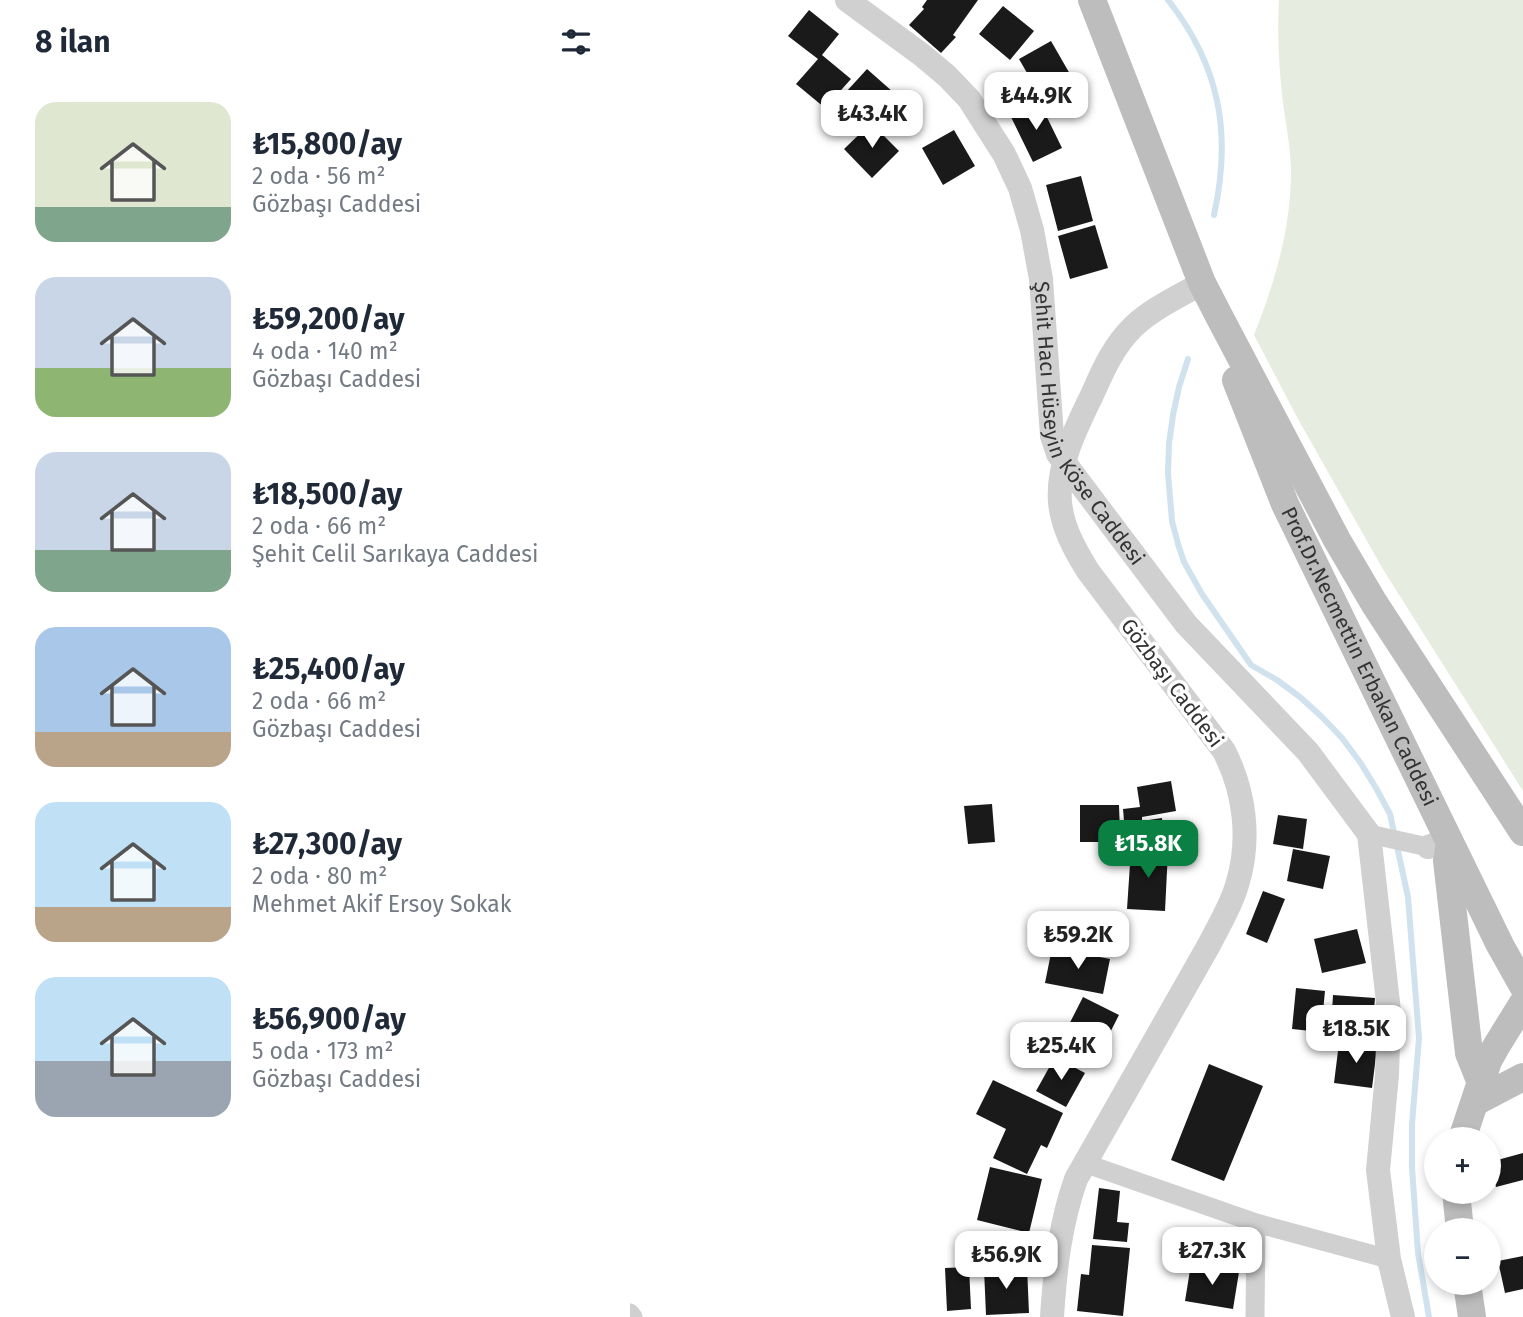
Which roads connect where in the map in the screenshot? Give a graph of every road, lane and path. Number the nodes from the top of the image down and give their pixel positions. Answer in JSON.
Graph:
{"nodes":[{"id":1,"x":846,"y":0,"type":"edge"},
{"id":2,"x":1092,"y":0,"type":"edge"},
{"id":3,"x":1202,"y":283,"type":"junction"},
{"id":4,"x":1219,"y":316,"type":"junction"},
{"id":5,"x":1065,"y":462,"type":"junction"},
{"id":6,"x":1523,"y":832,"type":"edge"},
{"id":7,"x":1369,"y":834,"type":"junction"},
{"id":8,"x":1439,"y":843,"type":"junction"},
{"id":9,"x":1523,"y":986,"type":"edge"},
{"id":10,"x":1523,"y":1003,"type":"edge"},
{"id":11,"x":1523,"y":1077,"type":"edge"},
{"id":12,"x":1478,"y":1093,"type":"junction"},
{"id":13,"x":1466,"y":1127,"type":"edge"},
{"id":14,"x":1084,"y":1163,"type":"junction"},
{"id":15,"x":1256,"y":1223,"type":"junction"},
{"id":16,"x":1389,"y":1259,"type":"junction"},
{"id":17,"x":1469,"y":1295,"type":"edge"},
{"id":18,"x":1052,"y":1317,"type":"edge"},
{"id":19,"x":1255,"y":1317,"type":"edge"},
{"id":20,"x":1404,"y":1317,"type":"edge"},
{"id":21,"x":1472,"y":1317,"type":"edge"}],
"edges":[{"from":1,"to":5,"type":"street","name":"Şehit Hacı Hüseyin Köse Caddesi"},
{"from":2,"to":3,"type":"main road","name":"Prof.Dr.Necmettin Erbakan Caddesi"},
{"from":3,"to":4,"type":"main road","name":"Prof.Dr.Necmettin Erbakan Caddesi"},
{"from":3,"to":5,"type":"street","name":"Gözbaşı Caddesi"},
{"from":4,"to":6,"type":"main road","name":"Prof.Dr.Necmettin Erbakan Caddesi"},
{"from":4,"to":8,"type":"main road","name":"Prof.Dr.Necmettin Erbakan Caddesi"},
{"from":5,"to":7,"type":"street","name":"Şehit Hacı Hüseyin Köse Caddesi"},
{"from":5,"to":14,"type":"street","name":"Gözbaşı Caddesi"},
{"from":7,"to":8,"type":"street"},
{"from":7,"to":16,"type":"street"},
{"from":8,"to":9,"type":"main road","name":"Prof.Dr.Necmettin Erbakan Caddesi"},
{"from":8,"to":12,"type":"main road"},
{"from":10,"to":12,"type":"main road"},
{"from":11,"to":12,"type":"main road"},
{"from":12,"to":13,"type":"main road"},
{"from":14,"to":15,"type":"street"},
{"from":14,"to":18,"type":"street","name":"Gözbaşı Caddesi"},
{"from":15,"to":16,"type":"street"},
{"from":15,"to":19,"type":"street"},
{"from":16,"to":20,"type":"street"},
{"from":17,"to":21,"type":"main road"}]}
